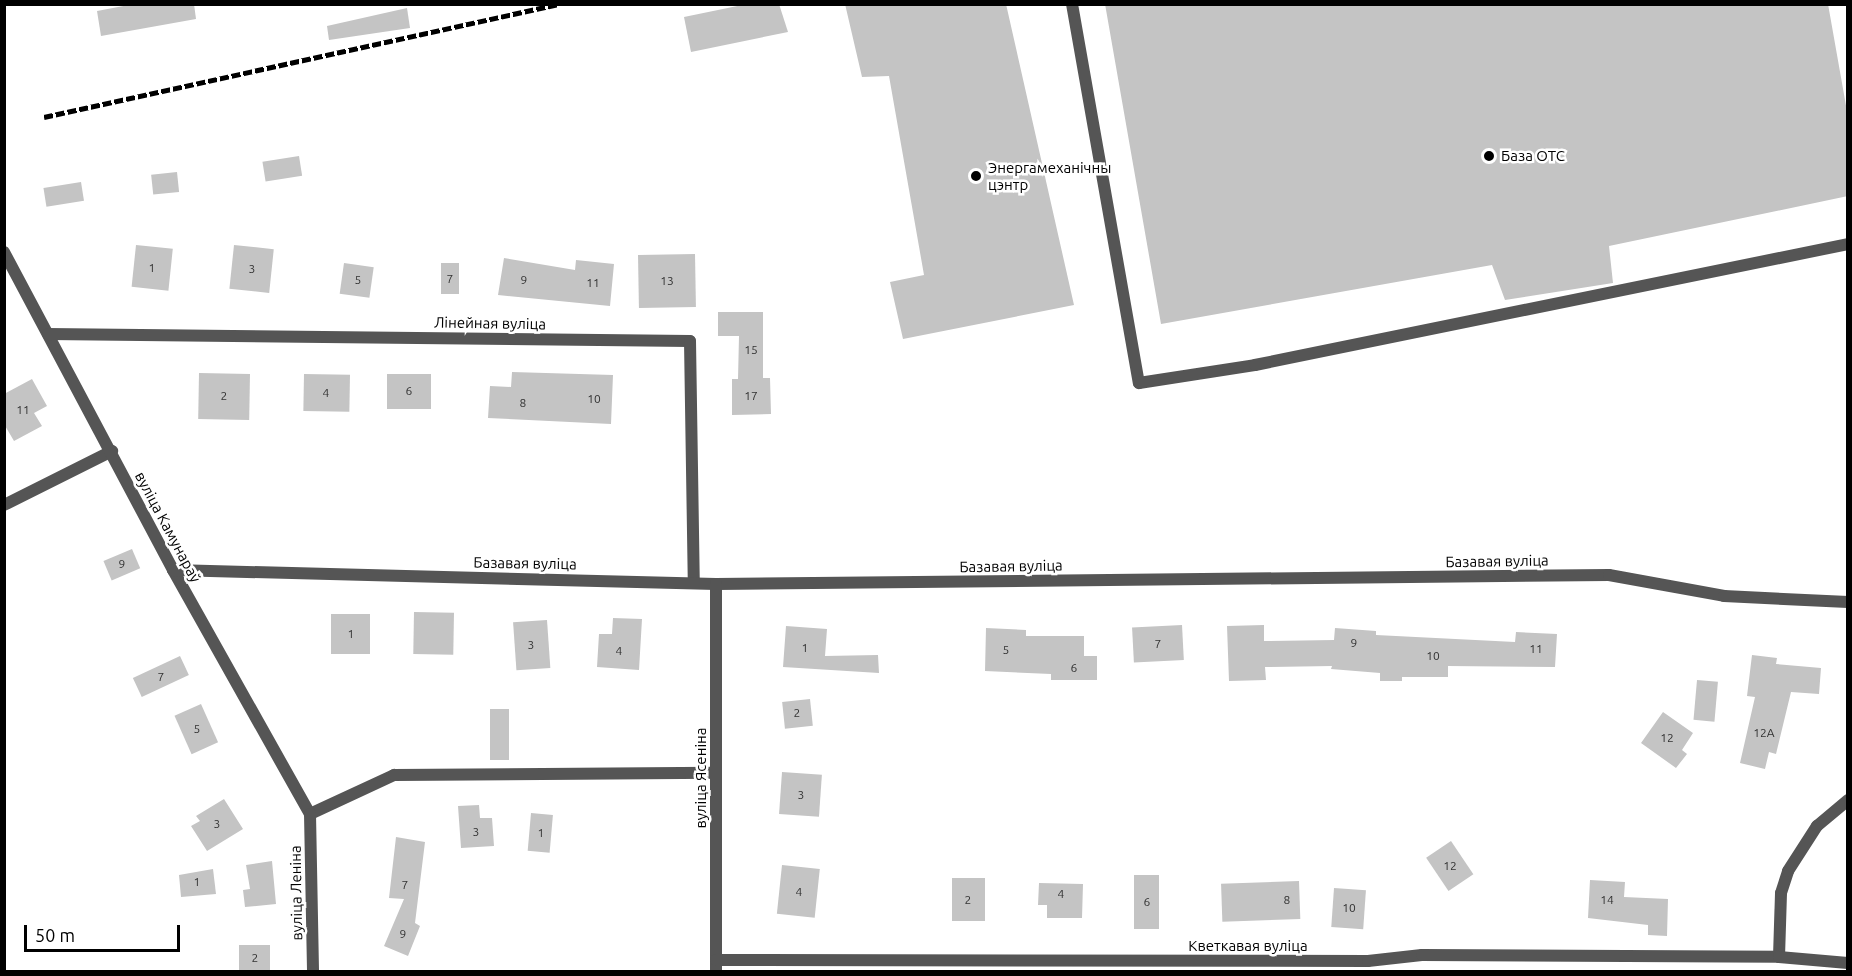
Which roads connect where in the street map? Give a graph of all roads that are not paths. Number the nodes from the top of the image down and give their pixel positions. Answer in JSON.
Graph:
{"nodes":[{"id":1,"x":1072,"y":4,"type":"edge"},
{"id":2,"x":1848,"y":244,"type":"edge"},
{"id":3,"x":4,"y":252,"type":"edge"},
{"id":4,"x":48,"y":333,"type":"junction"},
{"id":5,"x":112,"y":451,"type":"junction"},
{"id":6,"x":4,"y":505,"type":"edge"},
{"id":7,"x":172,"y":570,"type":"junction"},
{"id":8,"x":694,"y":583,"type":"junction"},
{"id":9,"x":716,"y":584,"type":"junction"},
{"id":10,"x":1848,"y":602,"type":"edge"},
{"id":11,"x":716,"y":773,"type":"junction"},
{"id":12,"x":1848,"y":800,"type":"edge"},
{"id":13,"x":310,"y":814,"type":"junction"},
{"id":14,"x":1779,"y":957,"type":"junction"},
{"id":15,"x":1368,"y":961,"type":"junction"},
{"id":16,"x":1848,"y":963,"type":"edge"},
{"id":17,"x":716,"y":966,"type":"edge"},
{"id":18,"x":313,"y":972,"type":"edge"},
{"id":19,"x":1360,"y":972,"type":"edge"}],
"edges":[{"from":1,"to":2,"type":"street"},
{"from":3,"to":4,"type":"street","name":"вуліца Камунараў"},
{"from":4,"to":5,"type":"street","name":"вуліца Камунараў"},
{"from":4,"to":8,"type":"street","name":"Лінейная вуліца"},
{"from":5,"to":6,"type":"street"},
{"from":5,"to":7,"type":"street","name":"вуліца Камунараў"},
{"from":7,"to":8,"type":"street","name":"Базавая вуліца"},
{"from":7,"to":13,"type":"street","name":"вуліца Камунараў"},
{"from":8,"to":9,"type":"street","name":"Базавая вуліца"},
{"from":9,"to":10,"type":"street","name":"Базавая вуліца"},
{"from":9,"to":11,"type":"street","name":"вуліца Ясеніна"},
{"from":11,"to":13,"type":"street"},
{"from":11,"to":17,"type":"street","name":"вуліца Ясеніна"},
{"from":12,"to":14,"type":"street"},
{"from":13,"to":18,"type":"street","name":"вуліца Леніна"},
{"from":14,"to":15,"type":"street","name":"Кветкавая вуліца"},
{"from":14,"to":16,"type":"street","name":"Кветкавая вуліца"},
{"from":15,"to":17,"type":"street","name":"Кветкавая вуліца"},
{"from":15,"to":19,"type":"street"}]}
